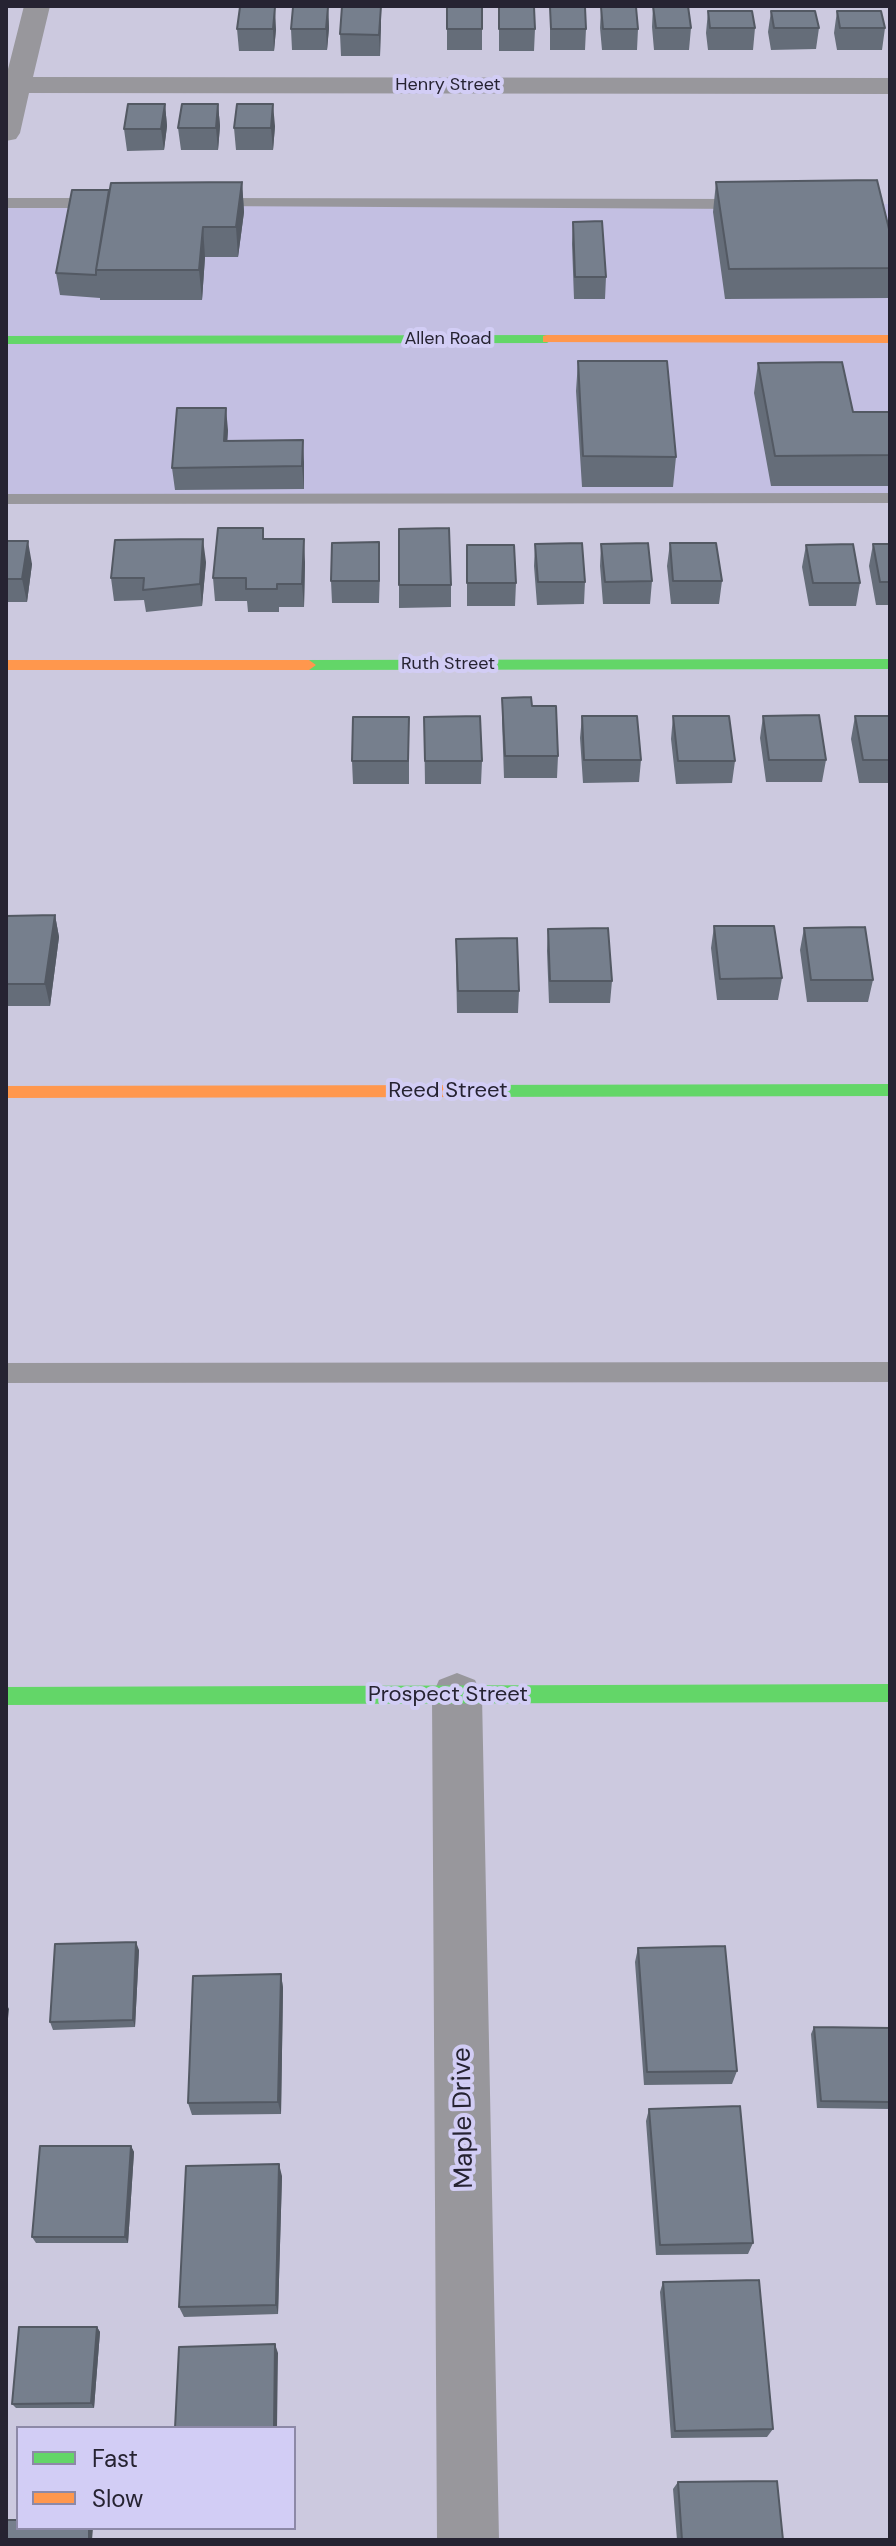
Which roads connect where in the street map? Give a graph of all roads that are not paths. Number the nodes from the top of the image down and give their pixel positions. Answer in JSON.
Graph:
{"nodes":[{"id":1,"x":37,"y":6,"type":"edge"},
{"id":2,"x":12,"y":85,"type":"edge"},
{"id":3,"x":890,"y":86,"type":"edge"},
{"id":4,"x":6,"y":133,"type":"edge"},
{"id":5,"x":6,"y":203,"type":"edge"},
{"id":6,"x":119,"y":203,"type":"edge"},
{"id":7,"x":197,"y":203,"type":"edge"},
{"id":8,"x":764,"y":204,"type":"edge"},
{"id":9,"x":890,"y":339,"type":"edge"},
{"id":10,"x":6,"y":340,"type":"edge"},
{"id":11,"x":890,"y":498,"type":"edge"},
{"id":12,"x":6,"y":499,"type":"edge"},
{"id":13,"x":890,"y":664,"type":"edge"},
{"id":14,"x":6,"y":665,"type":"edge"},
{"id":15,"x":890,"y":1090,"type":"edge"},
{"id":16,"x":6,"y":1092,"type":"edge"},
{"id":17,"x":890,"y":1372,"type":"edge"},
{"id":18,"x":6,"y":1373,"type":"edge"},
{"id":19,"x":890,"y":1693,"type":"edge"},
{"id":20,"x":6,"y":1696,"type":"edge"},
{"id":21,"x":457,"y":1696,"type":"junction"},
{"id":22,"x":468,"y":2540,"type":"edge"}],
"edges":[{"from":1,"to":2,"type":"street"},
{"from":2,"to":3,"type":"street","name":"Henry Street"},
{"from":2,"to":4,"type":"street"},
{"from":5,"to":6,"type":"lane"},
{"from":7,"to":8,"type":"lane"},
{"from":9,"to":10,"type":"street","name":"Allen Road"},
{"from":11,"to":12,"type":"lane"},
{"from":13,"to":14,"type":"street","name":"Ruth Street"},
{"from":15,"to":16,"type":"street","name":"Reed Street"},
{"from":17,"to":18,"type":"lane"},
{"from":19,"to":21,"type":"street","name":"Prospect Street"},
{"from":20,"to":21,"type":"street","name":"Prospect Street"},
{"from":21,"to":22,"type":"street","name":"Maple Drive"}]}
